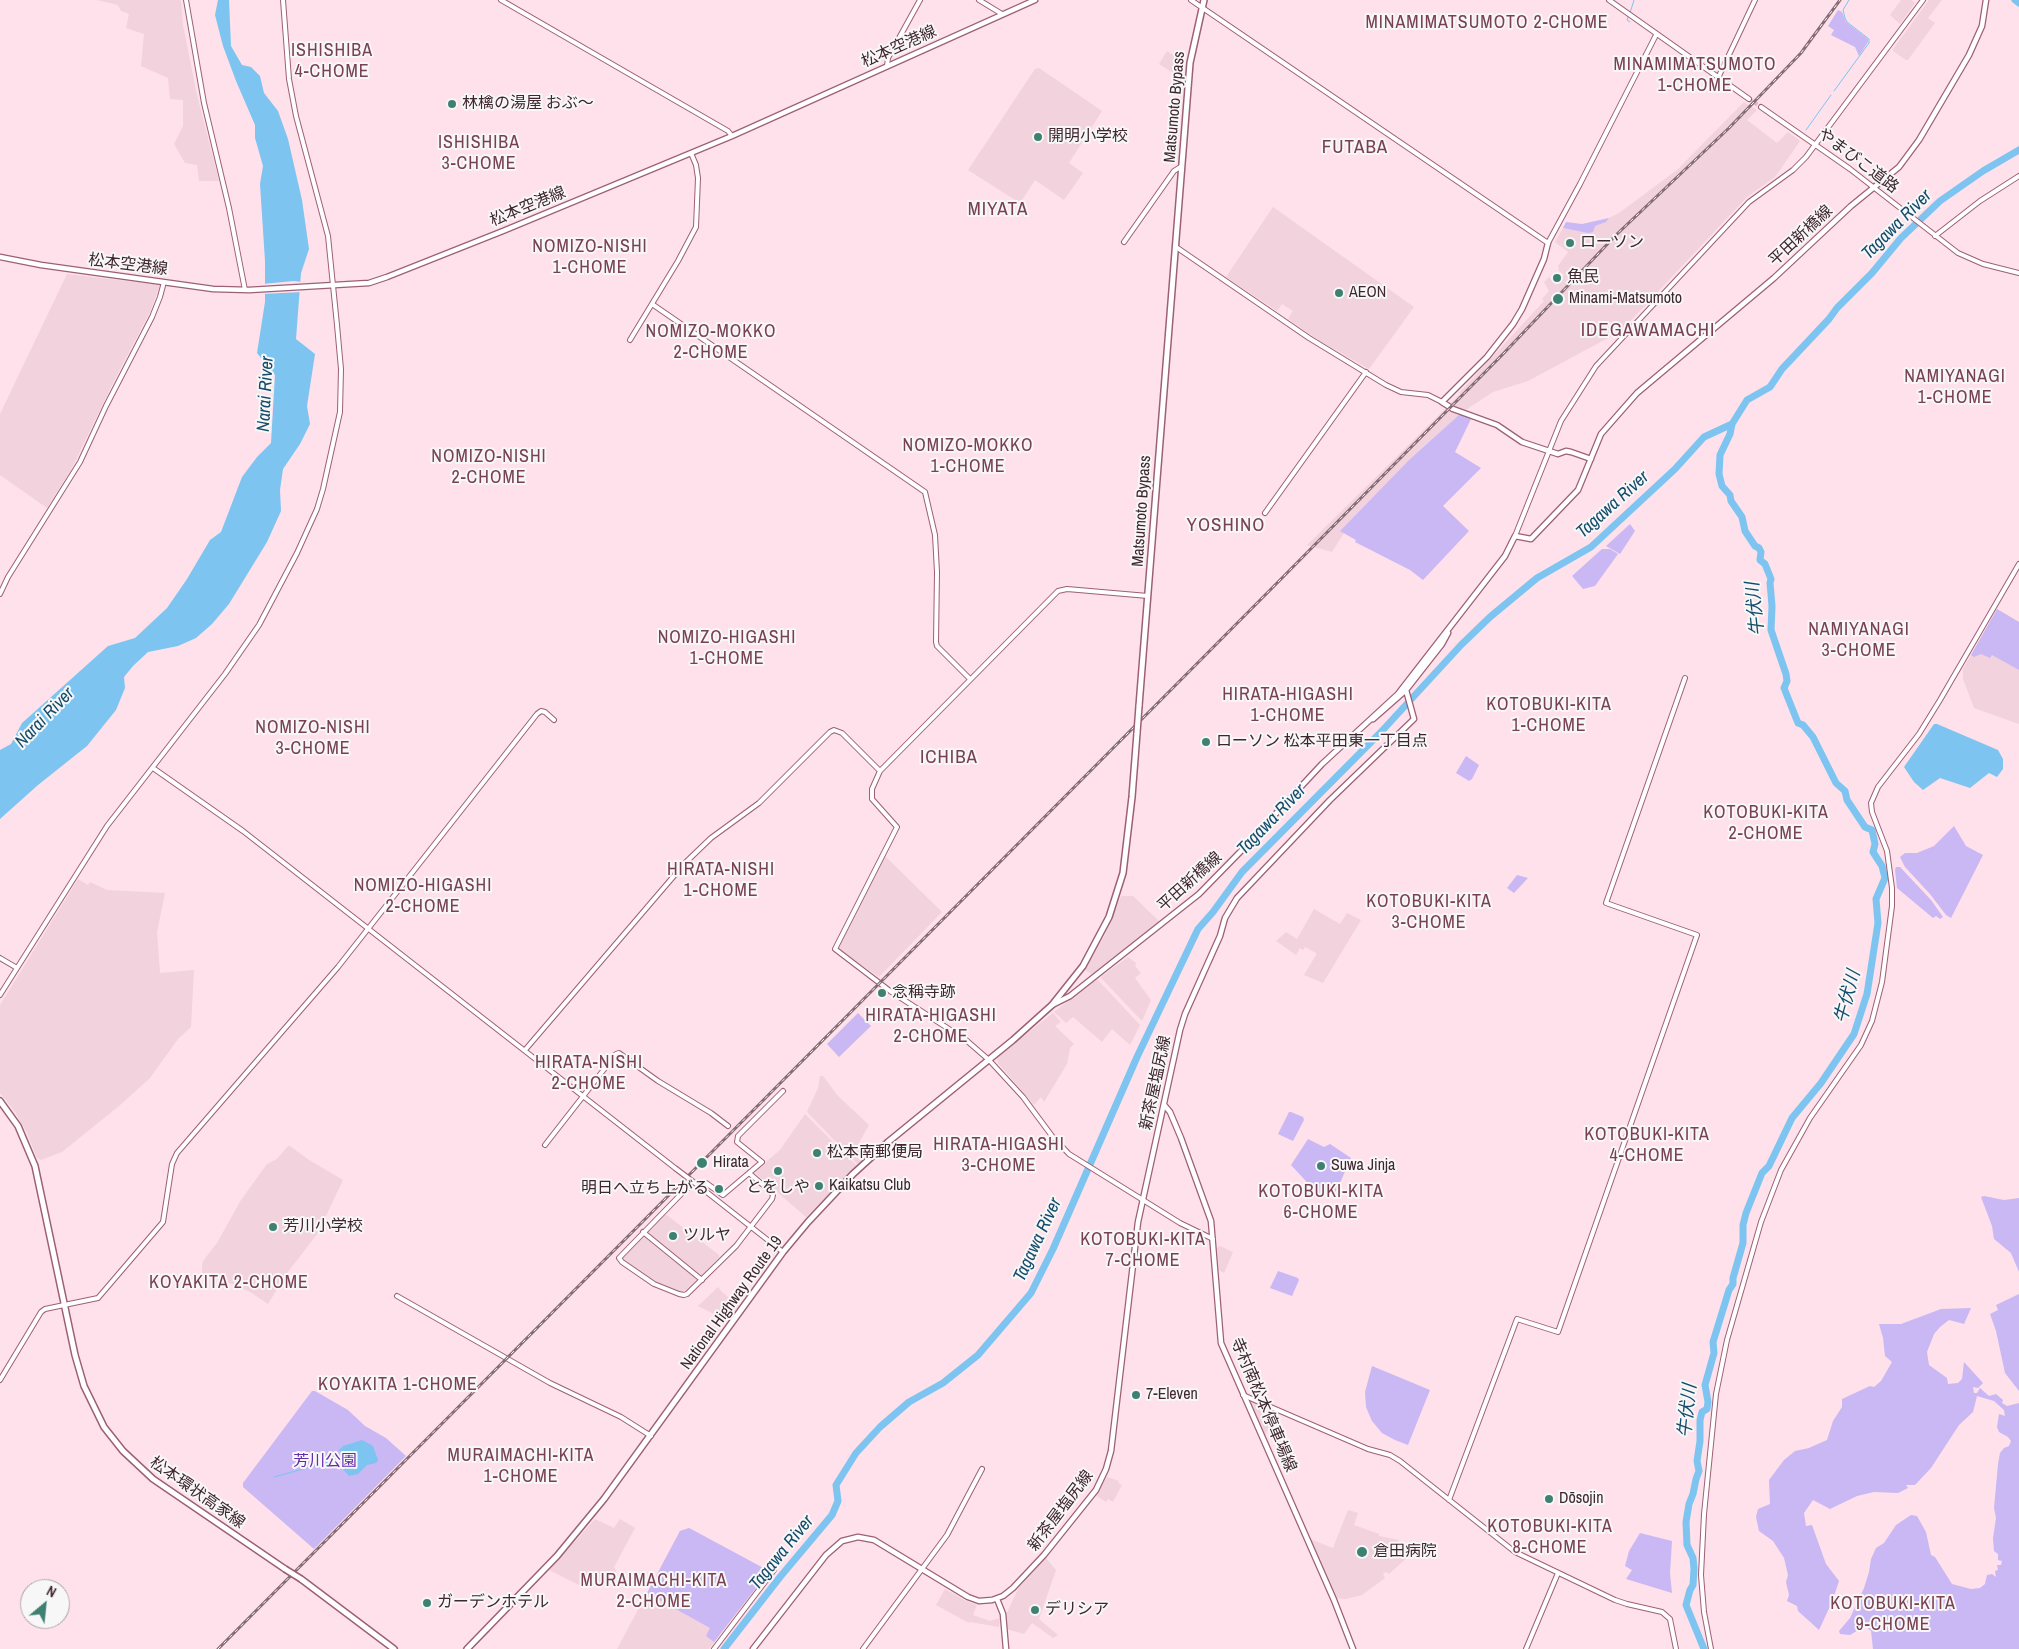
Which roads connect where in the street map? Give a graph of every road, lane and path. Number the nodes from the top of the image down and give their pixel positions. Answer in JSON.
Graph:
{"nodes":[{"id":1,"x":186,"y":0,"type":"edge"},
{"id":2,"x":283,"y":0,"type":"edge"},
{"id":3,"x":501,"y":0,"type":"edge"},
{"id":4,"x":920,"y":0,"type":"edge"},
{"id":5,"x":979,"y":0,"type":"edge"},
{"id":6,"x":1035,"y":0,"type":"edge"},
{"id":7,"x":1191,"y":0,"type":"edge"},
{"id":8,"x":1204,"y":0,"type":"edge"},
{"id":9,"x":1609,"y":0,"type":"edge"},
{"id":10,"x":1755,"y":0,"type":"edge"},
{"id":11,"x":1923,"y":0,"type":"edge"},
{"id":12,"x":1986,"y":0,"type":"edge"},
{"id":13,"x":1201,"y":7,"type":"junction"},
{"id":14,"x":1002,"y":14,"type":"junction"},
{"id":15,"x":1656,"y":35,"type":"junction"},
{"id":16,"x":887,"y":66,"type":"junction"},
{"id":17,"x":1718,"y":78,"type":"junction"},
{"id":18,"x":1749,"y":99,"type":"tunnel mouth"},
{"id":19,"x":1761,"y":107,"type":"tunnel mouth"},
{"id":20,"x":732,"y":136,"type":"junction"},
{"id":21,"x":1816,"y":145,"type":"junction"},
{"id":22,"x":691,"y":153,"type":"junction"},
{"id":23,"x":1182,"y":166,"type":"junction"},
{"id":24,"x":2019,"y":176,"type":"edge"},
{"id":25,"x":1873,"y":188,"type":"junction"},
{"id":26,"x":1933,"y":235,"type":"junction"},
{"id":27,"x":1124,"y":242,"type":"dead end"},
{"id":28,"x":1548,"y":243,"type":"junction"},
{"id":29,"x":1176,"y":248,"type":"junction"},
{"id":30,"x":0,"y":257,"type":"edge"},
{"id":31,"x":2019,"y":273,"type":"edge"},
{"id":32,"x":164,"y":282,"type":"junction"},
{"id":33,"x":330,"y":286,"type":"junction"},
{"id":34,"x":247,"y":290,"type":"junction"},
{"id":35,"x":652,"y":304,"type":"junction"},
{"id":36,"x":630,"y":340,"type":"dead end"},
{"id":37,"x":1366,"y":372,"type":"junction"},
{"id":38,"x":1442,"y":402,"type":"junction"},
{"id":39,"x":1548,"y":450,"type":"junction"},
{"id":40,"x":1591,"y":459,"type":"junction"},
{"id":41,"x":1265,"y":513,"type":"dead end"},
{"id":42,"x":1515,"y":536,"type":"junction"},
{"id":43,"x":2019,"y":564,"type":"edge"},
{"id":44,"x":0,"y":594,"type":"edge"},
{"id":45,"x":1148,"y":596,"type":"junction"},
{"id":46,"x":1450,"y":627,"type":"junction"},
{"id":47,"x":1685,"y":678,"type":"dead end"},
{"id":48,"x":970,"y":679,"type":"junction"},
{"id":49,"x":1406,"y":692,"type":"junction"},
{"id":50,"x":554,"y":720,"type":"dead end"},
{"id":51,"x":1368,"y":722,"type":"junction"},
{"id":52,"x":153,"y":768,"type":"junction"},
{"id":53,"x":880,"y":771,"type":"junction"},
{"id":54,"x":369,"y":929,"type":"junction"},
{"id":55,"x":0,"y":958,"type":"edge"},
{"id":56,"x":17,"y":968,"type":"junction"},
{"id":57,"x":0,"y":995,"type":"edge"},
{"id":58,"x":1052,"y":1005,"type":"junction"},
{"id":59,"x":525,"y":1050,"type":"junction"},
{"id":60,"x":989,"y":1060,"type":"junction"},
{"id":61,"x":783,"y":1091,"type":"dead end"},
{"id":62,"x":584,"y":1096,"type":"junction"},
{"id":63,"x":0,"y":1101,"type":"edge"},
{"id":64,"x":1165,"y":1106,"type":"junction"},
{"id":65,"x":728,"y":1126,"type":"dead end"},
{"id":66,"x":545,"y":1146,"type":"dead end"},
{"id":67,"x":749,"y":1174,"type":"junction"},
{"id":68,"x":1144,"y":1200,"type":"junction"},
{"id":69,"x":751,"y":1227,"type":"junction"},
{"id":70,"x":643,"y":1232,"type":"junction"},
{"id":71,"x":1213,"y":1239,"type":"junction"},
{"id":72,"x":783,"y":1252,"type":"junction"},
{"id":73,"x":702,"y":1280,"type":"junction"},
{"id":74,"x":397,"y":1296,"type":"dead end"},
{"id":75,"x":65,"y":1305,"type":"junction"},
{"id":76,"x":0,"y":1380,"type":"edge"},
{"id":77,"x":1243,"y":1395,"type":"junction"},
{"id":78,"x":651,"y":1436,"type":"junction"},
{"id":79,"x":982,"y":1469,"type":"dead end"},
{"id":80,"x":1449,"y":1500,"type":"junction"},
{"id":81,"x":923,"y":1569,"type":"junction"},
{"id":82,"x":774,"y":1570,"type":"dead end"},
{"id":83,"x":1558,"y":1573,"type":"junction"},
{"id":84,"x":997,"y":1599,"type":"junction"},
{"id":85,"x":394,"y":1649,"type":"edge"},
{"id":86,"x":467,"y":1649,"type":"edge"},
{"id":87,"x":714,"y":1649,"type":"edge"},
{"id":88,"x":753,"y":1649,"type":"edge"},
{"id":89,"x":863,"y":1649,"type":"edge"},
{"id":90,"x":1006,"y":1649,"type":"edge"},
{"id":91,"x":1353,"y":1649,"type":"edge"},
{"id":92,"x":1526,"y":1649,"type":"edge"},
{"id":93,"x":1676,"y":1649,"type":"edge"},
{"id":94,"x":1711,"y":1649,"type":"edge"}],
"edges":[{"from":1,"to":34,"type":"street"},
{"from":2,"to":33,"type":"street"},
{"from":3,"to":20,"type":"street"},
{"from":4,"to":16,"type":"street"},
{"from":5,"to":14,"type":"street"},
{"from":6,"to":14,"type":"main road","name":"松本空港線"},
{"from":7,"to":13,"type":"street"},
{"from":8,"to":13,"type":"main road","name":"Matsumoto Bypass"},
{"from":9,"to":15,"type":"street"},
{"from":10,"to":17,"type":"street"},
{"from":11,"to":21,"type":"street"},
{"from":12,"to":25,"type":"main road","name":"平田新橋線"},
{"from":13,"to":23,"type":"main road","name":"Matsumoto Bypass"},
{"from":13,"to":28,"type":"street"},
{"from":14,"to":16,"type":"main road","name":"松本空港線"},
{"from":15,"to":17,"type":"street"},
{"from":15,"to":28,"type":"street"},
{"from":16,"to":20,"type":"main road","name":"松本空港線"},
{"from":17,"to":18,"type":"street"},
{"from":19,"to":21,"type":"street","name":"やまびこ道路"},
{"from":20,"to":22,"type":"main road","name":"松本空港線"},
{"from":21,"to":25,"type":"street","name":"やまびこ道路"},
{"from":21,"to":39,"type":"street"},
{"from":22,"to":33,"type":"main road","name":"松本空港線"},
{"from":22,"to":35,"type":"street"},
{"from":23,"to":27,"type":"street"},
{"from":23,"to":29,"type":"main road","name":"Matsumoto Bypass"},
{"from":24,"to":26,"type":"street"},
{"from":25,"to":26,"type":"street","name":"やまびこ道路"},
{"from":25,"to":40,"type":"main road","name":"平田新橋線"},
{"from":26,"to":31,"type":"street","name":"やまびこ道路"},
{"from":28,"to":38,"type":"main road"},
{"from":29,"to":37,"type":"street"},
{"from":29,"to":45,"type":"main road","name":"Matsumoto Bypass"},
{"from":30,"to":32,"type":"main road","name":"松本空港線"},
{"from":32,"to":34,"type":"main road","name":"松本空港線"},
{"from":32,"to":44,"type":"street"},
{"from":33,"to":34,"type":"main road","name":"松本空港線"},
{"from":33,"to":52,"type":"street"},
{"from":35,"to":36,"type":"street"},
{"from":35,"to":48,"type":"street"},
{"from":37,"to":38,"type":"street"},
{"from":37,"to":41,"type":"street"},
{"from":38,"to":39,"type":"main road"},
{"from":39,"to":40,"type":"main road"},
{"from":39,"to":42,"type":"street"},
{"from":40,"to":42,"type":"main road"},
{"from":42,"to":46,"type":"main road"},
{"from":43,"to":94,"type":"street"},
{"from":45,"to":48,"type":"street"},
{"from":45,"to":58,"type":"main road","name":"Matsumoto Bypass","bridge":true},
{"from":46,"to":49,"type":"main road"},
{"from":46,"to":51,"type":"main road","name":"平田新橋線"},
{"from":47,"to":80,"type":"street"},
{"from":48,"to":53,"type":"street"},
{"from":49,"to":51,"type":"main road"},
{"from":49,"to":64,"type":"main road","name":"新茶屋塩尻線"},
{"from":50,"to":54,"type":"street"},
{"from":51,"to":58,"type":"main road","name":"平田新橋線"},
{"from":52,"to":54,"type":"street"},
{"from":52,"to":56,"type":"street"},
{"from":53,"to":59,"type":"street"},
{"from":53,"to":60,"type":"street"},
{"from":54,"to":59,"type":"street"},
{"from":54,"to":75,"type":"street"},
{"from":55,"to":56,"type":"street"},
{"from":56,"to":57,"type":"street"},
{"from":58,"to":60,"type":"main road","name":"National Highway Route 19"},
{"from":59,"to":62,"type":"street"},
{"from":60,"to":68,"type":"street"},
{"from":60,"to":72,"type":"main road","name":"National Highway Route 19"},
{"from":61,"to":67,"type":"street"},
{"from":62,"to":65,"type":"street"},
{"from":62,"to":66,"type":"street"},
{"from":62,"to":69,"type":"street","bridge":true},
{"from":63,"to":75,"type":"main road","name":"松本環状高家線"},
{"from":64,"to":68,"type":"main road","name":"新茶屋塩尻線"},
{"from":64,"to":71,"type":"main road","name":"寺村南松本停車場線"},
{"from":67,"to":69,"type":"street"},
{"from":67,"to":70,"type":"street"},
{"from":68,"to":71,"type":"street"},
{"from":68,"to":84,"type":"main road","name":"新茶屋塩尻線"},
{"from":69,"to":72,"type":"street"},
{"from":69,"to":73,"type":"street"},
{"from":70,"to":73,"type":"street"},
{"from":70,"to":73,"type":"street"},
{"from":71,"to":77,"type":"main road","name":"寺村南松本停車場線"},
{"from":72,"to":78,"type":"main road","name":"National Highway Route 19"},
{"from":74,"to":78,"type":"street"},
{"from":75,"to":76,"type":"street"},
{"from":75,"to":85,"type":"main road","name":"松本環状高家線","bridge":true},
{"from":77,"to":80,"type":"street"},
{"from":77,"to":91,"type":"main road","name":"寺村南松本停車場線"},
{"from":78,"to":86,"type":"main road","name":"National Highway Route 19"},
{"from":79,"to":81,"type":"street"},
{"from":80,"to":83,"type":"street"},
{"from":81,"to":84,"type":"main road"},
{"from":81,"to":88,"type":"main road"},
{"from":81,"to":89,"type":"street"},
{"from":82,"to":87,"type":"street"},
{"from":83,"to":92,"type":"street"},
{"from":83,"to":93,"type":"street"},
{"from":84,"to":90,"type":"main road"}]}
